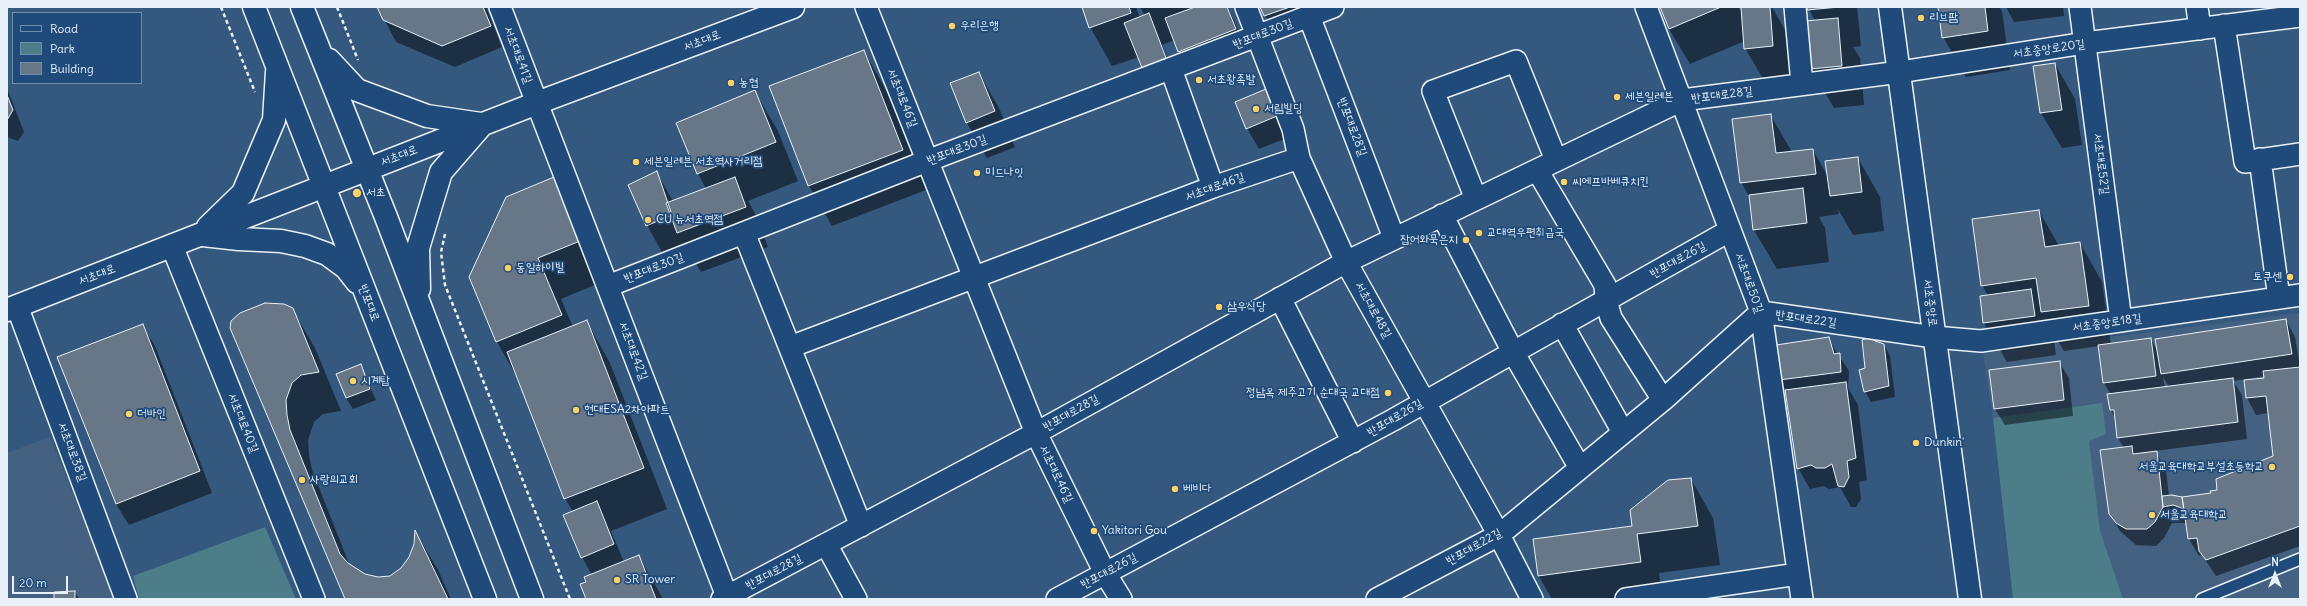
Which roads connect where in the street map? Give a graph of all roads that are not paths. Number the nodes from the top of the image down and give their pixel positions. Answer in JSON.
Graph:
{"nodes":[{"id":1,"x":254,"y":7,"type":"edge"},
{"id":2,"x":302,"y":7,"type":"edge"},
{"id":3,"x":500,"y":7,"type":"edge"},
{"id":4,"x":793,"y":7,"type":"edge"},
{"id":5,"x":866,"y":7,"type":"edge"},
{"id":6,"x":1246,"y":7,"type":"edge"},
{"id":7,"x":1333,"y":7,"type":"edge"},
{"id":8,"x":1646,"y":7,"type":"edge"},
{"id":9,"x":1795,"y":7,"type":"edge"},
{"id":10,"x":1890,"y":7,"type":"edge"},
{"id":11,"x":2080,"y":7,"type":"edge"},
{"id":12,"x":2197,"y":7,"type":"edge"},
{"id":13,"x":1309,"y":16,"type":"junction"},
{"id":14,"x":2300,"y":16,"type":"edge"},
{"id":15,"x":2224,"y":25,"type":"junction"},
{"id":16,"x":2200,"y":28,"type":"junction"},
{"id":17,"x":1258,"y":36,"type":"junction"},
{"id":18,"x":2085,"y":43,"type":"junction"},
{"id":19,"x":320,"y":52,"type":"junction"},
{"id":20,"x":277,"y":67,"type":"junction"},
{"id":21,"x":1171,"y":69,"type":"junction"},
{"id":22,"x":1900,"y":72,"type":"junction"},
{"id":23,"x":1802,"y":84,"type":"junction"},
{"id":24,"x":1682,"y":100,"type":"junction"},
{"id":25,"x":537,"y":103,"type":"junction"},
{"id":26,"x":482,"y":124,"type":"junction"},
{"id":27,"x":2300,"y":154,"type":"edge"},
{"id":28,"x":1300,"y":158,"type":"junction"},
{"id":29,"x":2260,"y":159,"type":"junction"},
{"id":30,"x":1556,"y":160,"type":"junction"},
{"id":31,"x":927,"y":161,"type":"junction"},
{"id":32,"x":367,"y":169,"type":"junction"},
{"id":33,"x":1537,"y":170,"type":"junction"},
{"id":34,"x":324,"y":186,"type":"junction"},
{"id":35,"x":1213,"y":187,"type":"junction"},
{"id":36,"x":1476,"y":199,"type":"junction"},
{"id":37,"x":1442,"y":215,"type":"junction"},
{"id":38,"x":1729,"y":231,"type":"junction"},
{"id":39,"x":744,"y":233,"type":"junction"},
{"id":40,"x":200,"y":235,"type":"junction"},
{"id":41,"x":1394,"y":238,"type":"junction"},
{"id":42,"x":172,"y":246,"type":"junction"},
{"id":43,"x":1346,"y":262,"type":"junction"},
{"id":44,"x":974,"y":279,"type":"junction"},
{"id":45,"x":608,"y":286,"type":"junction"},
{"id":46,"x":365,"y":292,"type":"junction"},
{"id":47,"x":2300,"y":295,"type":"edge"},
{"id":48,"x":1280,"y":298,"type":"junction"},
{"id":49,"x":2279,"y":298,"type":"junction"},
{"id":50,"x":1606,"y":300,"type":"junction"},
{"id":51,"x":420,"y":306,"type":"junction"},
{"id":52,"x":12,"y":308,"type":"edge"},
{"id":53,"x":1761,"y":312,"type":"junction"},
{"id":54,"x":2121,"y":321,"type":"junction"},
{"id":55,"x":1562,"y":324,"type":"junction"},
{"id":56,"x":1934,"y":337,"type":"junction"},
{"id":57,"x":790,"y":347,"type":"junction"},
{"id":58,"x":1513,"y":352,"type":"junction"},
{"id":59,"x":1663,"y":400,"type":"junction"},
{"id":60,"x":1424,"y":402,"type":"junction"},
{"id":61,"x":1623,"y":432,"type":"junction"},
{"id":62,"x":1036,"y":433,"type":"junction"},
{"id":63,"x":1353,"y":442,"type":"junction"},
{"id":64,"x":1580,"y":468,"type":"junction"},
{"id":65,"x":861,"y":526,"type":"junction"},
{"id":66,"x":1498,"y":535,"type":"junction"},
{"id":67,"x":826,"y":544,"type":"junction"},
{"id":68,"x":2300,"y":559,"type":"edge"},
{"id":69,"x":1105,"y":573,"type":"junction"},
{"id":70,"x":1798,"y":574,"type":"junction"},
{"id":71,"x":726,"y":598,"type":"edge"},
{"id":72,"x":126,"y":599,"type":"edge"},
{"id":73,"x":314,"y":599,"type":"edge"},
{"id":74,"x":485,"y":599,"type":"edge"},
{"id":75,"x":532,"y":599,"type":"edge"},
{"id":76,"x":856,"y":599,"type":"edge"},
{"id":77,"x":1057,"y":599,"type":"edge"},
{"id":78,"x":1121,"y":599,"type":"edge"},
{"id":79,"x":1377,"y":599,"type":"edge"},
{"id":80,"x":1532,"y":599,"type":"edge"},
{"id":81,"x":1626,"y":599,"type":"edge"},
{"id":82,"x":1802,"y":599,"type":"edge"},
{"id":83,"x":1970,"y":599,"type":"edge"},
{"id":84,"x":2202,"y":599,"type":"edge"}],
"edges":[{"from":1,"to":20,"type":"main road","name":"반포대로"},
{"from":2,"to":19,"type":"main road"},
{"from":3,"to":25,"type":"street","name":"서초대로41길"},
{"from":4,"to":25,"type":"main road","name":"서초대로"},
{"from":5,"to":31,"type":"street","name":"서초대로46길"},
{"from":6,"to":17,"type":"street","name":"서초대로48길"},
{"from":7,"to":13,"type":"street","name":"반포대로30길"},
{"from":8,"to":24,"type":"street","name":"서초대로50길"},
{"from":9,"to":23,"type":"street"},
{"from":10,"to":22,"type":"main road","name":"서초중앙로"},
{"from":11,"to":18,"type":"street","name":"서초대로52길"},
{"from":12,"to":16,"type":"street"},
{"from":13,"to":17,"type":"street","name":"반포대로30길"},
{"from":13,"to":41,"type":"street","name":"반포대로28길"},
{"from":14,"to":15,"type":"street","name":"서초중앙로20길"},
{"from":15,"to":16,"type":"street","name":"서초중앙로20길"},
{"from":15,"to":29,"type":"street"},
{"from":16,"to":18,"type":"street","name":"서초중앙로20길"},
{"from":17,"to":21,"type":"street","name":"반포대로30길"},
{"from":17,"to":28,"type":"street","name":"서초대로48길"},
{"from":18,"to":22,"type":"street","name":"서초중앙로20길"},
{"from":18,"to":54,"type":"street","name":"서초대로52길"},
{"from":19,"to":26,"type":"main road"},
{"from":19,"to":32,"type":"main road"},
{"from":20,"to":34,"type":"main road","name":"반포대로"},
{"from":20,"to":40,"type":"main road"},
{"from":21,"to":31,"type":"street","name":"반포대로30길"},
{"from":21,"to":35,"type":"street"},
{"from":22,"to":23,"type":"street","name":"반포대로28길"},
{"from":22,"to":56,"type":"main road","name":"서초중앙로"},
{"from":23,"to":24,"type":"street","name":"반포대로28길"},
{"from":24,"to":30,"type":"street","name":"반포대로28길"},
{"from":24,"to":38,"type":"street","name":"서초대로50길"},
{"from":25,"to":26,"type":"main road","name":"서초대로"},
{"from":25,"to":45,"type":"street","name":"서초대로42길"},
{"from":26,"to":32,"type":"main road","name":"서초대로"},
{"from":26,"to":51,"type":"main road"},
{"from":27,"to":29,"type":"street"},
{"from":28,"to":35,"type":"street","name":"서초대로46길"},
{"from":28,"to":43,"type":"street","name":"서초대로48길"},
{"from":29,"to":49,"type":"street"},
{"from":30,"to":33,"type":"street","name":"반포대로28길"},
{"from":30,"to":36,"type":"street"},
{"from":31,"to":39,"type":"street","name":"반포대로30길"},
{"from":31,"to":44,"type":"street","name":"서초대로46길"},
{"from":32,"to":34,"type":"main road","name":"서초대로"},
{"from":32,"to":51,"type":"main road"},
{"from":33,"to":36,"type":"street","name":"반포대로28길"},
{"from":33,"to":50,"type":"street"},
{"from":34,"to":40,"type":"main road","name":"서초대로"},
{"from":34,"to":46,"type":"main road","name":"반포대로"},
{"from":35,"to":44,"type":"street","name":"서초대로46길"},
{"from":36,"to":37,"type":"street","name":"반포대로28길"},
{"from":37,"to":41,"type":"street","name":"반포대로28길"},
{"from":37,"to":58,"type":"street"},
{"from":38,"to":50,"type":"street","name":"반포대로26길"},
{"from":38,"to":53,"type":"street","name":"서초대로50길"},
{"from":39,"to":45,"type":"street","name":"반포대로30길"},
{"from":39,"to":57,"type":"street"},
{"from":40,"to":42,"type":"main road","name":"서초대로"},
{"from":40,"to":46,"type":"main road"},
{"from":41,"to":43,"type":"street","name":"반포대로28길"},
{"from":42,"to":52,"type":"main road","name":"서초대로"},
{"from":42,"to":73,"type":"street","name":"서초대로40길"},
{"from":43,"to":48,"type":"street","name":"반포대로28길"},
{"from":43,"to":60,"type":"street","name":"서초대로48길"},
{"from":44,"to":57,"type":"street","name":"서초대로46길"},
{"from":44,"to":62,"type":"street","name":"서초대로46길"},
{"from":45,"to":71,"type":"street","name":"서초대로42길"},
{"from":46,"to":74,"type":"main road","name":"반포대로"},
{"from":47,"to":49,"type":"street","name":"서초중앙로18길"},
{"from":48,"to":62,"type":"street","name":"반포대로28길"},
{"from":48,"to":63,"type":"street"},
{"from":49,"to":54,"type":"street","name":"서초중앙로18길"},
{"from":50,"to":55,"type":"street","name":"반포대로26길"},
{"from":50,"to":59,"type":"street"},
{"from":51,"to":75,"type":"main road"},
{"from":52,"to":72,"type":"street","name":"서초대로38길"},
{"from":53,"to":56,"type":"street","name":"반포대로22길"},
{"from":53,"to":59,"type":"street","name":"반포대로22길"},
{"from":53,"to":70,"type":"street","name":"서초대로50길"},
{"from":54,"to":56,"type":"street","name":"서초중앙로18길"},
{"from":55,"to":58,"type":"street","name":"반포대로26길"},
{"from":55,"to":61,"type":"street"},
{"from":56,"to":83,"type":"main road","name":"서초중앙로"},
{"from":57,"to":65,"type":"street"},
{"from":58,"to":60,"type":"street","name":"반포대로26길"},
{"from":58,"to":64,"type":"street"},
{"from":59,"to":61,"type":"street","name":"반포대로22길"},
{"from":60,"to":63,"type":"street","name":"반포대로26길"},
{"from":60,"to":66,"type":"street","name":"서초대로48길"},
{"from":61,"to":64,"type":"street","name":"반포대로22길"},
{"from":62,"to":65,"type":"street","name":"반포대로28길"},
{"from":62,"to":69,"type":"street","name":"서초대로46길"},
{"from":63,"to":69,"type":"street","name":"반포대로26길"},
{"from":64,"to":66,"type":"street","name":"반포대로22길"},
{"from":65,"to":67,"type":"street","name":"반포대로28길"},
{"from":66,"to":79,"type":"street","name":"반포대로22길"},
{"from":66,"to":80,"type":"street","name":"서초대로48길"},
{"from":67,"to":71,"type":"street","name":"반포대로28길"},
{"from":67,"to":76,"type":"street"},
{"from":68,"to":84,"type":"lane"},
{"from":69,"to":77,"type":"street","name":"반포대로26길"},
{"from":69,"to":78,"type":"street","name":"서초대로46길"},
{"from":70,"to":81,"type":"street"},
{"from":70,"to":82,"type":"street","name":"서초대로50길"}]}
